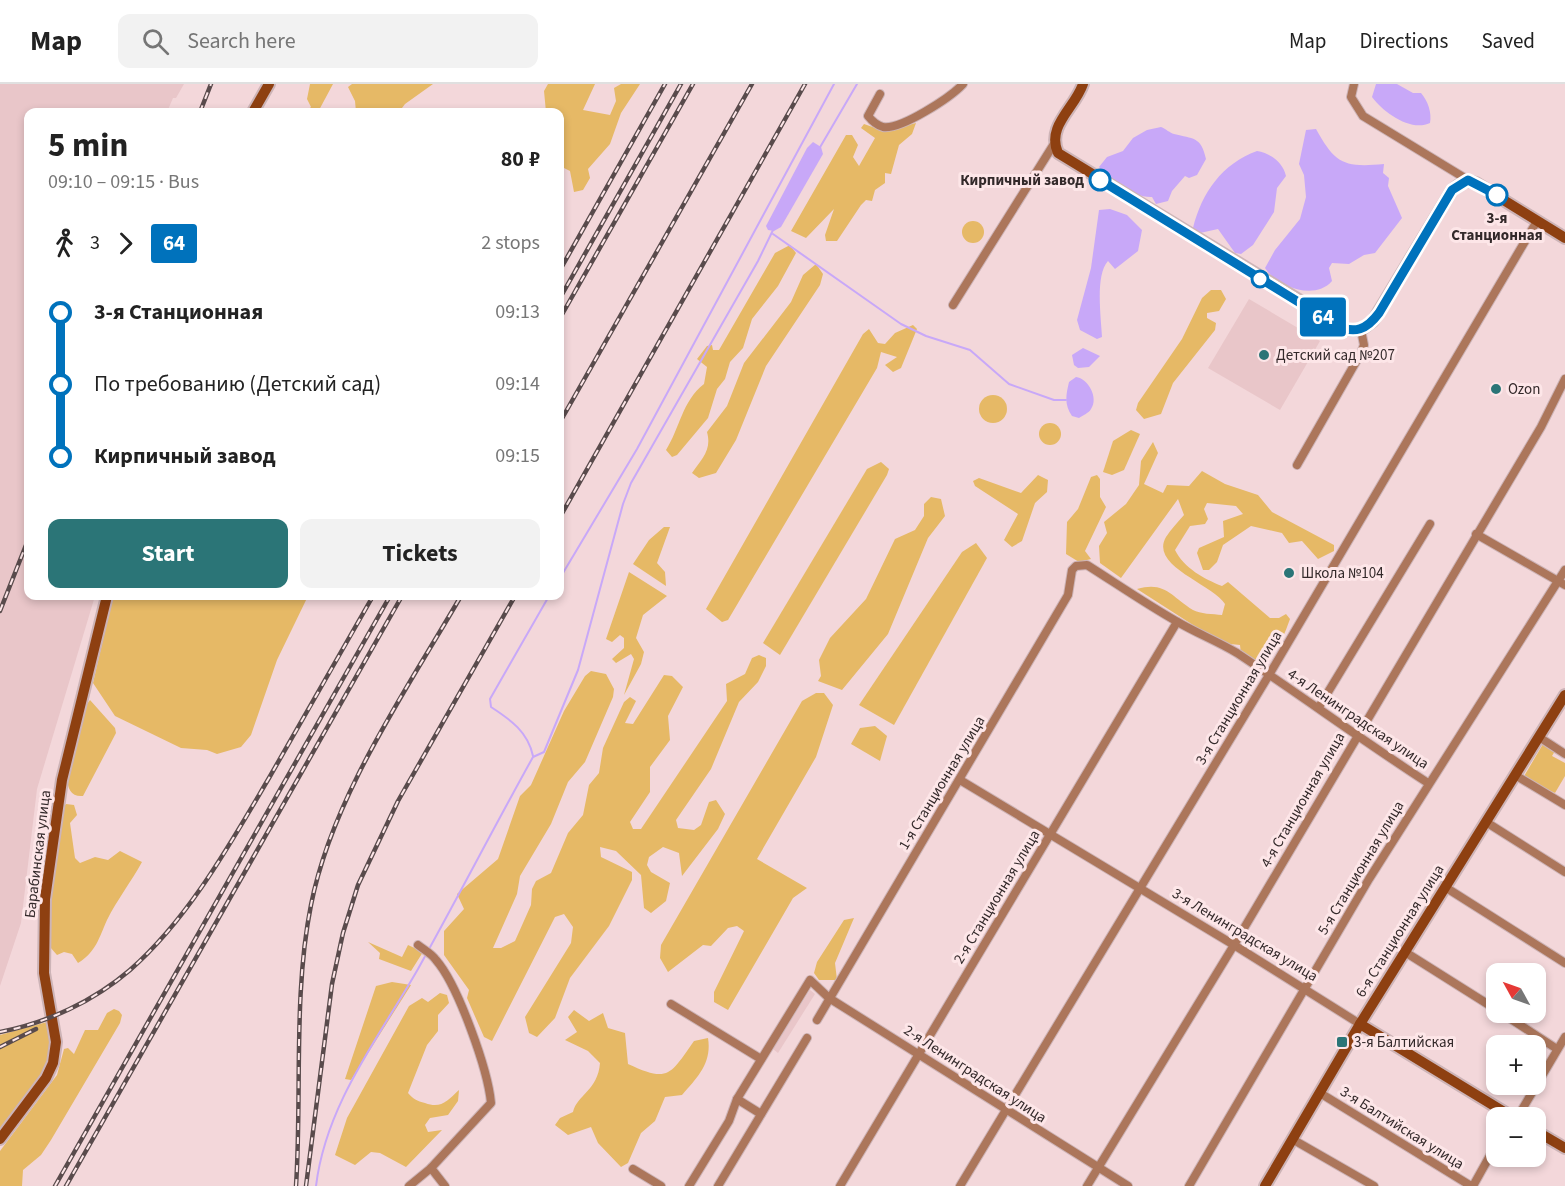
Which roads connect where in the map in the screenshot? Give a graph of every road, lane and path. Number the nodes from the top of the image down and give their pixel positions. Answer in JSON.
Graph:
{"nodes":[{"id":1,"x":269,"y":84,"type":"edge"},
{"id":2,"x":963,"y":84,"type":"edge"},
{"id":3,"x":1083,"y":84,"type":"edge"},
{"id":4,"x":1354,"y":84,"type":"edge"},
{"id":5,"x":880,"y":94,"type":"dead end"},
{"id":6,"x":255,"y":108,"type":"edge"},
{"id":7,"x":1054,"y":144,"type":"junction"},
{"id":8,"x":1468,"y":180,"type":"junction"},
{"id":9,"x":1537,"y":221,"type":"junction"},
{"id":10,"x":1565,"y":238,"type":"edge"},
{"id":11,"x":953,"y":305,"type":"dead end"},
{"id":12,"x":1361,"y":330,"type":"junction"},
{"id":13,"x":1565,"y":379,"type":"edge"},
{"id":14,"x":1297,"y":465,"type":"dead end"},
{"id":15,"x":1430,"y":524,"type":"dead end"},
{"id":16,"x":1476,"y":534,"type":"junction"},
{"id":17,"x":1087,"y":566,"type":"joint"},
{"id":18,"x":1565,"y":570,"type":"edge"},
{"id":19,"x":1561,"y":583,"type":"edge"},
{"id":20,"x":106,"y":600,"type":"edge"},
{"id":21,"x":1177,"y":622,"type":"junction"},
{"id":22,"x":1269,"y":675,"type":"junction"},
{"id":23,"x":1565,"y":694,"type":"edge"},
{"id":24,"x":1319,"y":707,"type":"junction"},
{"id":25,"x":1357,"y":734,"type":"junction"},
{"id":26,"x":1539,"y":737,"type":"junction"},
{"id":27,"x":1565,"y":754,"type":"edge"},
{"id":28,"x":1515,"y":775,"type":"junction"},
{"id":29,"x":960,"y":780,"type":"junction"},
{"id":30,"x":1428,"y":783,"type":"junction"},
{"id":31,"x":1565,"y":805,"type":"edge"},
{"id":32,"x":1486,"y":822,"type":"junction"},
{"id":33,"x":1050,"y":834,"type":"junction"},
{"id":34,"x":1565,"y":872,"type":"edge"},
{"id":35,"x":1445,"y":887,"type":"junction"},
{"id":36,"x":1140,"y":888,"type":"junction"},
{"id":37,"x":418,"y":945,"type":"dead end"},
{"id":38,"x":1234,"y":945,"type":"junction"},
{"id":39,"x":1405,"y":952,"type":"junction"},
{"id":40,"x":1565,"y":963,"type":"edge"},
{"id":41,"x":1306,"y":989,"type":"junction"},
{"id":42,"x":829,"y":998,"type":"junction"},
{"id":43,"x":1486,"y":1003,"type":"edge"},
{"id":44,"x":670,"y":1004,"type":"dead end"},
{"id":45,"x":817,"y":1020,"type":"dead end"},
{"id":46,"x":1517,"y":1023,"type":"edge"},
{"id":47,"x":1360,"y":1024,"type":"junction"},
{"id":48,"x":1565,"y":1037,"type":"edge"},
{"id":49,"x":807,"y":1038,"type":"dead end"},
{"id":50,"x":1557,"y":1049,"type":"junction"},
{"id":51,"x":919,"y":1053,"type":"junction"},
{"id":52,"x":761,"y":1059,"type":"junction"},
{"id":53,"x":1320,"y":1093,"type":"junction"},
{"id":54,"x":737,"y":1099,"type":"junction"},
{"id":55,"x":1498,"y":1107,"type":"edge"},
{"id":56,"x":1523,"y":1107,"type":"edge"},
{"id":57,"x":1006,"y":1109,"type":"junction"},
{"id":58,"x":762,"y":1114,"type":"junction"},
{"id":59,"x":1546,"y":1137,"type":"edge"},
{"id":60,"x":0,"y":1139,"type":"edge"},
{"id":61,"x":1292,"y":1139,"type":"junction"},
{"id":62,"x":1565,"y":1148,"type":"edge"},
{"id":63,"x":1486,"y":1162,"type":"edge"},
{"id":64,"x":431,"y":1168,"type":"junction"},
{"id":65,"x":633,"y":1168,"type":"dead end"},
{"id":66,"x":1098,"y":1168,"type":"junction"},
{"id":67,"x":409,"y":1186,"type":"edge"},
{"id":68,"x":445,"y":1186,"type":"edge"},
{"id":69,"x":661,"y":1186,"type":"edge"},
{"id":70,"x":689,"y":1186,"type":"edge"},
{"id":71,"x":718,"y":1186,"type":"edge"},
{"id":72,"x":840,"y":1186,"type":"edge"},
{"id":73,"x":960,"y":1186,"type":"edge"},
{"id":74,"x":1087,"y":1186,"type":"edge"},
{"id":75,"x":1128,"y":1186,"type":"edge"},
{"id":76,"x":1189,"y":1186,"type":"edge"},
{"id":77,"x":1265,"y":1186,"type":"edge"},
{"id":78,"x":1374,"y":1186,"type":"edge"},
{"id":79,"x":1472,"y":1186,"type":"edge"}],
"edges":[{"from":1,"to":6,"type":"main road"},
{"from":2,"to":5,"type":"street"},
{"from":3,"to":7,"type":"main road"},
{"from":4,"to":8,"type":"street"},
{"from":7,"to":11,"type":"street"},
{"from":7,"to":12,"type":"main road"},
{"from":8,"to":9,"type":"main road"},
{"from":8,"to":12,"type":"main road"},
{"from":9,"to":10,"type":"main road"},
{"from":9,"to":22,"type":"street","name":"3-я Станционная улица"},
{"from":12,"to":14,"type":"street"},
{"from":13,"to":16,"type":"street","name":"4-я Станционная улица"},
{"from":15,"to":24,"type":"street"},
{"from":16,"to":19,"type":"street"},
{"from":16,"to":25,"type":"street","name":"4-я Станционная улица"},
{"from":17,"to":21,"type":"street","name":"4-я Ленинградская улица"},
{"from":17,"to":29,"type":"street","name":"1-я Станционная улица"},
{"from":18,"to":19,"type":"street","name":"5-я Станционная улица"},
{"from":19,"to":30,"type":"street","name":"5-я Станционная улица"},
{"from":20,"to":60,"type":"main road","name":"Барабинская улица"},
{"from":21,"to":22,"type":"street","name":"4-я Ленинградская улица"},
{"from":21,"to":33,"type":"street","name":"2-я Станционная улица"},
{"from":22,"to":24,"type":"street","name":"4-я Ленинградская улица"},
{"from":22,"to":36,"type":"street","name":"3-я Станционная улица"},
{"from":23,"to":26,"type":"main road","name":"6-я Станционная улица"},
{"from":24,"to":25,"type":"street","name":"4-я Ленинградская улица"},
{"from":25,"to":30,"type":"street","name":"4-я Ленинградская улица"},
{"from":25,"to":38,"type":"street","name":"4-я Станционная улица"},
{"from":26,"to":27,"type":"street"},
{"from":26,"to":28,"type":"main road","name":"6-я Станционная улица"},
{"from":28,"to":31,"type":"street"},
{"from":28,"to":32,"type":"main road","name":"6-я Станционная улица"},
{"from":29,"to":33,"type":"street","name":"3-я Ленинградская улица"},
{"from":29,"to":42,"type":"street","name":"1-я Станционная улица"},
{"from":30,"to":41,"type":"street","name":"5-я Станционная улица"},
{"from":32,"to":34,"type":"street"},
{"from":32,"to":35,"type":"main road","name":"6-я Станционная улица"},
{"from":33,"to":36,"type":"street","name":"3-я Ленинградская улица"},
{"from":33,"to":51,"type":"street","name":"2-я Станционная улица"},
{"from":35,"to":39,"type":"main road","name":"6-я Станционная улица"},
{"from":35,"to":40,"type":"street"},
{"from":36,"to":38,"type":"street","name":"3-я Ленинградская улица"},
{"from":36,"to":57,"type":"street","name":"3-я Станционная улица"},
{"from":37,"to":64,"type":"street"},
{"from":38,"to":41,"type":"street","name":"3-я Ленинградская улица"},
{"from":38,"to":66,"type":"street","name":"4-я Станционная улица"},
{"from":39,"to":43,"type":"street"},
{"from":39,"to":47,"type":"main road","name":"6-я Станционная улица"},
{"from":41,"to":47,"type":"street","name":"3-я Ленинградская улица"},
{"from":41,"to":76,"type":"street","name":"5-я Станционная улица"},
{"from":42,"to":45,"type":"street","name":"1-я Станционная улица"},
{"from":42,"to":51,"type":"street","name":"2-я Ленинградская улица"},
{"from":42,"to":52,"type":"street","name":"2-я Ленинградская улица"},
{"from":44,"to":52,"type":"street"},
{"from":46,"to":50,"type":"street"},
{"from":47,"to":53,"type":"main road","name":"6-я Станционная улица"},
{"from":47,"to":55,"type":"main road","name":"3-я Ленинградская улица"},
{"from":48,"to":50,"type":"street"},
{"from":49,"to":58,"type":"street"},
{"from":50,"to":56,"type":"street"},
{"from":51,"to":57,"type":"street","name":"2-я Ленинградская улица"},
{"from":51,"to":72,"type":"street","name":"2-я Станционная улица"},
{"from":52,"to":54,"type":"street"},
{"from":53,"to":61,"type":"main road","name":"6-я Станционная улица"},
{"from":53,"to":79,"type":"street","name":"3-я Балтийская улица"},
{"from":54,"to":58,"type":"street"},
{"from":54,"to":70,"type":"street"},
{"from":57,"to":66,"type":"street","name":"2-я Ленинградская улица"},
{"from":57,"to":73,"type":"street","name":"3-я Станционная улица"},
{"from":58,"to":71,"type":"street"},
{"from":59,"to":62,"type":"main road"},
{"from":61,"to":77,"type":"main road","name":"6-я Станционная улица"},
{"from":61,"to":78,"type":"street"},
{"from":63,"to":79,"type":"street"},
{"from":64,"to":67,"type":"street"},
{"from":64,"to":68,"type":"street"},
{"from":65,"to":69,"type":"street"},
{"from":66,"to":74,"type":"street","name":"4-я Станционная улица"},
{"from":66,"to":75,"type":"street","name":"2-я Ленинградская улица"}]}
